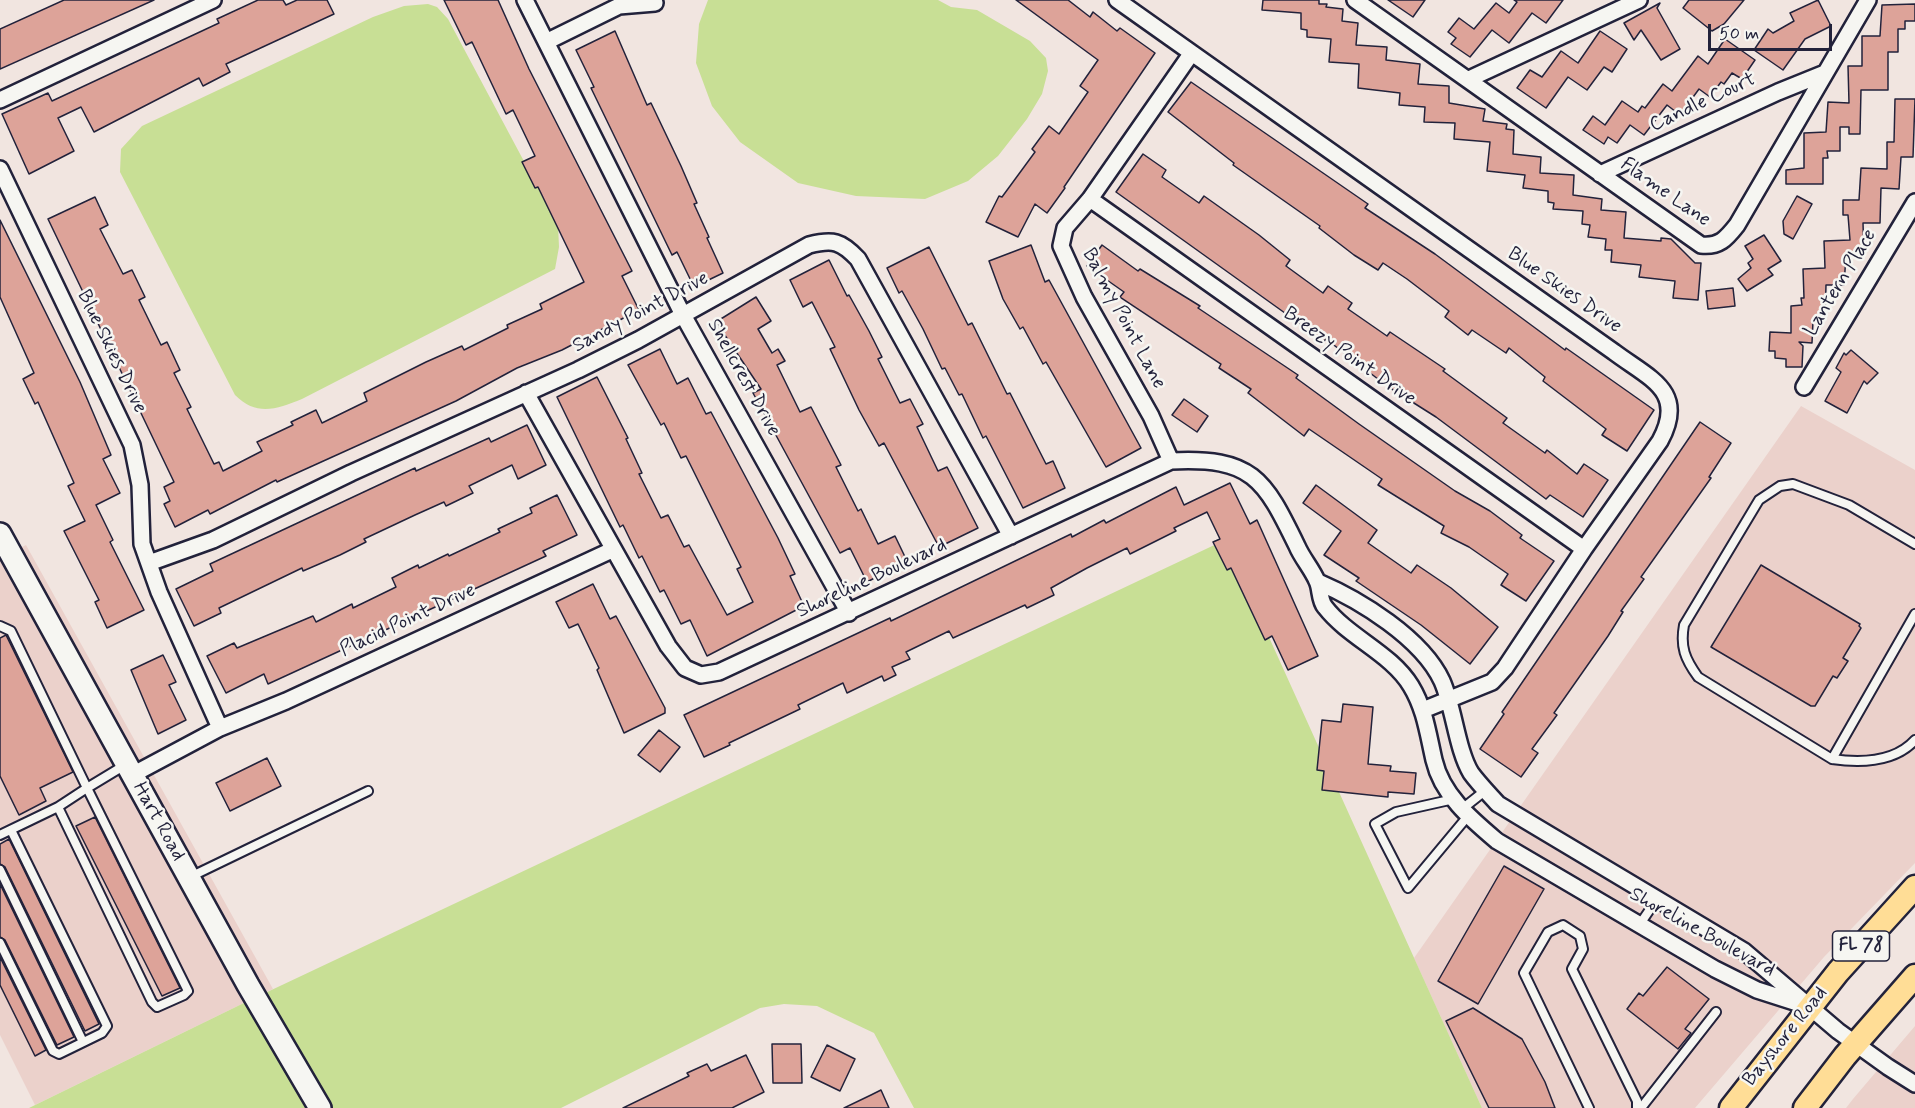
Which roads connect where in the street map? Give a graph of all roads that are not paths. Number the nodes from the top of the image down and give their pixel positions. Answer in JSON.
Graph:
{"nodes":[{"id":1,"x":213,"y":0,"type":"edge"},
{"id":2,"x":525,"y":0,"type":"edge"},
{"id":3,"x":1117,"y":0,"type":"edge"},
{"id":4,"x":1355,"y":0,"type":"edge"},
{"id":5,"x":1639,"y":0,"type":"edge"},
{"id":6,"x":1868,"y":0,"type":"edge"},
{"id":7,"x":655,"y":3,"type":"dead end"},
{"id":8,"x":546,"y":42,"type":"junction"},
{"id":9,"x":1191,"y":54,"type":"junction"},
{"id":10,"x":1825,"y":73,"type":"junction"},
{"id":11,"x":1469,"y":79,"type":"junction"},
{"id":12,"x":0,"y":100,"type":"edge"},
{"id":13,"x":0,"y":169,"type":"edge"},
{"id":14,"x":1600,"y":174,"type":"junction"},
{"id":15,"x":1090,"y":200,"type":"junction"},
{"id":16,"x":1915,"y":202,"type":"edge"},
{"id":17,"x":683,"y":315,"type":"junction"},
{"id":18,"x":1804,"y":387,"type":"dead end"},
{"id":19,"x":526,"y":393,"type":"junction"},
{"id":20,"x":1171,"y":461,"type":"junction"},
{"id":21,"x":1011,"y":536,"type":"junction"},
{"id":22,"x":2,"y":544,"type":"edge"},
{"id":23,"x":1915,"y":544,"type":"edge"},
{"id":24,"x":1584,"y":549,"type":"junction"},
{"id":25,"x":612,"y":550,"type":"junction"},
{"id":26,"x":149,"y":563,"type":"junction"},
{"id":27,"x":1318,"y":582,"type":"junction"},
{"id":28,"x":849,"y":613,"type":"junction"},
{"id":29,"x":1915,"y":614,"type":"edge"},
{"id":30,"x":0,"y":626,"type":"edge"},
{"id":31,"x":1449,"y":700,"type":"junction"},
{"id":32,"x":1423,"y":710,"type":"junction"},
{"id":33,"x":220,"y":728,"type":"junction"},
{"id":34,"x":1915,"y":740,"type":"edge"},
{"id":35,"x":1832,"y":759,"type":"junction"},
{"id":36,"x":129,"y":770,"type":"junction"},
{"id":37,"x":87,"y":788,"type":"junction"},
{"id":38,"x":1486,"y":790,"type":"junction"},
{"id":39,"x":368,"y":791,"type":"dead end"},
{"id":40,"x":58,"y":807,"type":"junction"},
{"id":41,"x":1461,"y":808,"type":"junction"},
{"id":42,"x":10,"y":830,"type":"junction"},
{"id":43,"x":0,"y":835,"type":"edge"},
{"id":44,"x":0,"y":870,"type":"edge"},
{"id":45,"x":189,"y":877,"type":"junction"},
{"id":46,"x":1915,"y":887,"type":"edge"},
{"id":47,"x":1657,"y":899,"type":"junction"},
{"id":48,"x":1640,"y":924,"type":"junction"},
{"id":49,"x":0,"y":943,"type":"edge"},
{"id":50,"x":1915,"y":976,"type":"edge"},
{"id":51,"x":1810,"y":1007,"type":"junction"},
{"id":52,"x":1716,"y":1012,"type":"dead end"},
{"id":53,"x":83,"y":1042,"type":"junction"},
{"id":54,"x":1856,"y":1044,"type":"junction"},
{"id":55,"x":1915,"y":1084,"type":"edge"},
{"id":56,"x":320,"y":1108,"type":"edge"},
{"id":57,"x":1589,"y":1108,"type":"edge"},
{"id":58,"x":1639,"y":1108,"type":"edge"},
{"id":59,"x":1731,"y":1108,"type":"edge"},
{"id":60,"x":1805,"y":1108,"type":"edge"}],
"edges":[{"from":1,"to":12,"type":"street"},
{"from":2,"to":8,"type":"street","name":"Shellcrest Drive"},
{"from":3,"to":9,"type":"street","name":"Blue Skies Drive"},
{"from":4,"to":11,"type":"street","name":"Flame Lane"},
{"from":5,"to":11,"type":"street"},
{"from":6,"to":10,"type":"street","name":"Flame Lane"},
{"from":7,"to":8,"type":"street"},
{"from":8,"to":17,"type":"street","name":"Shellcrest Drive"},
{"from":9,"to":15,"type":"street","name":"Balmy Point Lane"},
{"from":9,"to":24,"type":"street","name":"Blue Skies Drive"},
{"from":10,"to":14,"type":"street","name":"Candle Court"},
{"from":10,"to":14,"type":"street","name":"Flame Lane"},
{"from":11,"to":14,"type":"street","name":"Flame Lane"},
{"from":13,"to":26,"type":"street","name":"Blue Skies Drive"},
{"from":15,"to":20,"type":"street","name":"Balmy Point Lane"},
{"from":15,"to":24,"type":"street","name":"Breezy Point Drive"},
{"from":16,"to":18,"type":"street","name":"Lantern Place"},
{"from":17,"to":19,"type":"street","name":"Sandy Point Drive"},
{"from":17,"to":21,"type":"street","name":"Sandy Point Drive"},
{"from":17,"to":28,"type":"street","name":"Shellcrest Drive"},
{"from":19,"to":25,"type":"street","name":"Shoreline Boulevard"},
{"from":19,"to":26,"type":"street","name":"Sandy Point Drive"},
{"from":20,"to":21,"type":"street","name":"Shoreline Boulevard"},
{"from":20,"to":27,"type":"street","name":"Shoreline Boulevard"},
{"from":21,"to":28,"type":"street","name":"Shoreline Boulevard"},
{"from":22,"to":36,"type":"street","name":"Hart Road"},
{"from":23,"to":35,"type":"lane"},
{"from":24,"to":31,"type":"street","name":"Blue Skies Drive"},
{"from":25,"to":28,"type":"street","name":"Shoreline Boulevard"},
{"from":25,"to":33,"type":"street","name":"Placid Point Drive"},
{"from":26,"to":33,"type":"street"},
{"from":27,"to":31,"type":"street","name":"Shoreline Boulevard"},
{"from":27,"to":32,"type":"street","name":"Shoreline Boulevard"},
{"from":29,"to":35,"type":"lane"},
{"from":30,"to":37,"type":"lane"},
{"from":31,"to":32,"type":"street","name":"Blue Skies Drive"},
{"from":31,"to":38,"type":"street","name":"Shoreline Boulevard"},
{"from":32,"to":41,"type":"street","name":"Shoreline Boulevard"},
{"from":33,"to":36,"type":"street","name":"Placid Point Drive"},
{"from":34,"to":35,"type":"lane"},
{"from":36,"to":37,"type":"lane"},
{"from":36,"to":45,"type":"street","name":"Hart Road"},
{"from":37,"to":40,"type":"lane"},
{"from":37,"to":40,"type":"lane"},
{"from":38,"to":41,"type":"lane"},
{"from":38,"to":47,"type":"street","name":"Shoreline Boulevard"},
{"from":39,"to":45,"type":"lane"},
{"from":40,"to":42,"type":"lane"},
{"from":41,"to":41,"type":"lane"},
{"from":41,"to":48,"type":"street","name":"Shoreline Boulevard"},
{"from":42,"to":43,"type":"lane"},
{"from":42,"to":53,"type":"lane"},
{"from":44,"to":53,"type":"lane"},
{"from":45,"to":56,"type":"street","name":"Hart Road"},
{"from":46,"to":51,"type":"main road","name":"Bayshore Road","number":"FL 78"},
{"from":47,"to":48,"type":"lane"},
{"from":47,"to":51,"type":"street","name":"Shoreline Boulevard"},
{"from":48,"to":51,"type":"street","name":"Shoreline Boulevard"},
{"from":49,"to":53,"type":"lane"},
{"from":50,"to":54,"type":"main road","number":"FL 78"},
{"from":51,"to":54,"type":"street"},
{"from":51,"to":59,"type":"main road","name":"Bayshore Road","number":"FL 78"},
{"from":52,"to":58,"type":"lane"},
{"from":54,"to":55,"type":"street"},
{"from":54,"to":60,"type":"main road","number":"FL 78"},
{"from":57,"to":58,"type":"lane"}]}
